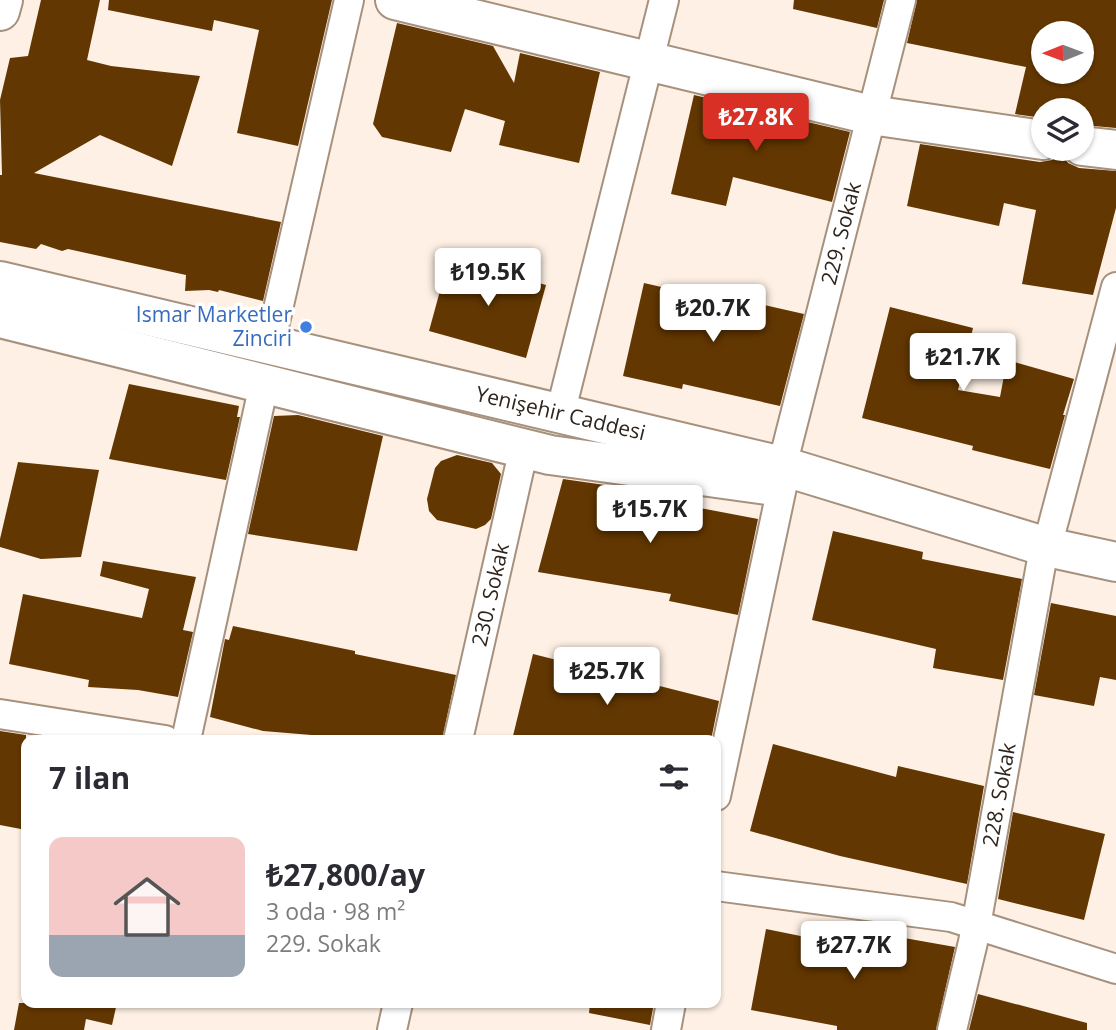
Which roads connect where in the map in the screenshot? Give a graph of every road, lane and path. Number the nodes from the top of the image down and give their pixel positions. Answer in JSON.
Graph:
{"nodes":[{"id":1,"x":3,"y":0,"type":"edge"},
{"id":2,"x":349,"y":0,"type":"edge"},
{"id":3,"x":395,"y":0,"type":"edge"},
{"id":4,"x":664,"y":0,"type":"edge"},
{"id":5,"x":901,"y":0,"type":"edge"},
{"id":6,"x":0,"y":10,"type":"edge"},
{"id":7,"x":648,"y":60,"type":"junction"},
{"id":8,"x":871,"y":115,"type":"junction"},
{"id":9,"x":1031,"y":138,"type":"edge"},
{"id":10,"x":1094,"y":147,"type":"edge"},
{"id":11,"x":1116,"y":150,"type":"edge"},
{"id":12,"x":0,"y":281,"type":"edge"},
{"id":13,"x":1116,"y":287,"type":"edge"},
{"id":14,"x":0,"y":318,"type":"edge"},
{"id":15,"x":270,"y":344,"type":"junction"},
{"id":16,"x":264,"y":384,"type":"junction"},
{"id":17,"x":561,"y":414,"type":"junction"},
{"id":18,"x":524,"y":448,"type":"junction"},
{"id":19,"x":782,"y":477,"type":"junction"},
{"id":20,"x":1045,"y":553,"type":"junction"},
{"id":21,"x":1116,"y":562,"type":"edge"},
{"id":22,"x":1116,"y":576,"type":"edge"},
{"id":23,"x":0,"y":714,"type":"edge"},
{"id":24,"x":132,"y":735,"type":"edge"},
{"id":25,"x":187,"y":735,"type":"edge"},
{"id":26,"x":459,"y":735,"type":"edge"},
{"id":27,"x":721,"y":772,"type":"edge"},
{"id":28,"x":721,"y":887,"type":"edge"},
{"id":29,"x":976,"y":925,"type":"junction"},
{"id":30,"x":1116,"y":969,"type":"edge"},
{"id":31,"x":397,"y":1008,"type":"edge"},
{"id":32,"x":670,"y":1008,"type":"edge"},
{"id":33,"x":392,"y":1030,"type":"edge"},
{"id":34,"x":666,"y":1030,"type":"edge"},
{"id":35,"x":952,"y":1030,"type":"edge"}],
"edges":[{"from":1,"to":6,"type":"main road"},
{"from":2,"to":15,"type":"street"},
{"from":3,"to":7,"type":"main road"},
{"from":4,"to":7,"type":"street"},
{"from":5,"to":8,"type":"street","name":"229. Sokak"},
{"from":7,"to":8,"type":"main road"},
{"from":7,"to":17,"type":"street"},
{"from":8,"to":9,"type":"main road"},
{"from":8,"to":19,"type":"street","name":"229. Sokak"},
{"from":10,"to":11,"type":"main road"},
{"from":12,"to":15,"type":"main road","name":"Yenişehir Caddesi"},
{"from":13,"to":20,"type":"street","name":"228. Sokak"},
{"from":14,"to":16,"type":"main road","name":"Yenişehir Caddesi"},
{"from":15,"to":17,"type":"main road","name":"Yenişehir Caddesi"},
{"from":16,"to":18,"type":"main road","name":"Yenişehir Caddesi"},
{"from":16,"to":25,"type":"street"},
{"from":17,"to":19,"type":"main road","name":"Yenişehir Caddesi"},
{"from":18,"to":19,"type":"main road","name":"Yenişehir Caddesi"},
{"from":18,"to":26,"type":"street","name":"230. Sokak"},
{"from":19,"to":20,"type":"main road","name":"Yenişehir Caddesi"},
{"from":19,"to":27,"type":"street","name":"229. Sokak"},
{"from":20,"to":21,"type":"main road","name":"Yenişehir Caddesi"},
{"from":20,"to":22,"type":"main road","name":"Yenişehir Caddesi"},
{"from":20,"to":29,"type":"street","name":"228. Sokak"},
{"from":23,"to":24,"type":"street"},
{"from":28,"to":29,"type":"street"},
{"from":29,"to":30,"type":"street"},
{"from":29,"to":35,"type":"street","name":"228. Sokak"},
{"from":31,"to":33,"type":"street"},
{"from":32,"to":34,"type":"street"}]}
